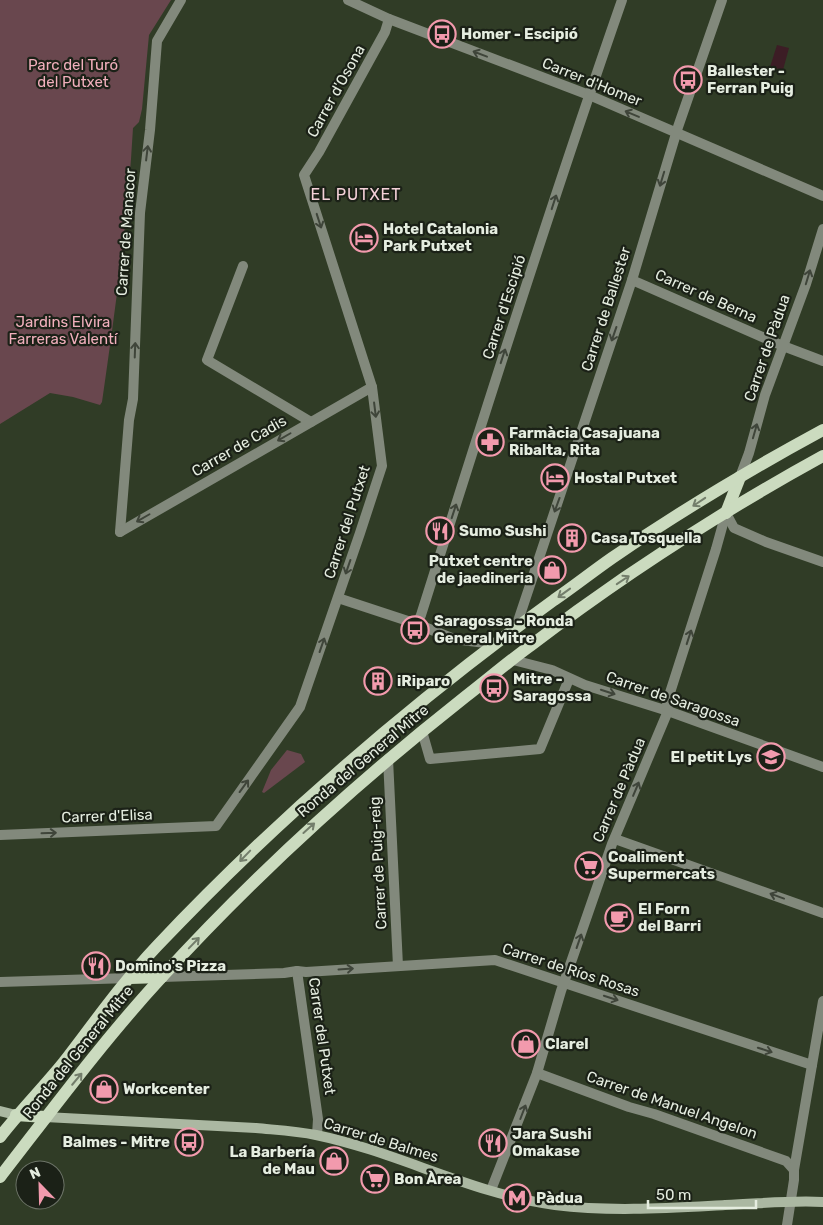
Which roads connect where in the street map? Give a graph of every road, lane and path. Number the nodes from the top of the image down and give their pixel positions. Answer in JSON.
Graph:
{"nodes":[{"id":1,"x":181,"y":0,"type":"edge"},
{"id":2,"x":348,"y":0,"type":"edge"},
{"id":3,"x":622,"y":0,"type":"edge"},
{"id":4,"x":720,"y":1,"type":"edge"},
{"id":5,"x":389,"y":19,"type":"junction"},
{"id":6,"x":589,"y":95,"type":"junction"},
{"id":7,"x":676,"y":133,"type":"junction"},
{"id":8,"x":304,"y":175,"type":"joint"},
{"id":9,"x":823,"y":196,"type":"edge"},
{"id":10,"x":823,"y":229,"type":"edge"},
{"id":11,"x":243,"y":266,"type":"dead end"},
{"id":12,"x":632,"y":280,"type":"junction"},
{"id":13,"x":783,"y":346,"type":"junction"},
{"id":14,"x":823,"y":361,"type":"edge"},
{"id":15,"x":372,"y":388,"type":"junction"},
{"id":16,"x":311,"y":422,"type":"junction"},
{"id":17,"x":823,"y":430,"type":"edge"},
{"id":18,"x":823,"y":456,"type":"edge"},
{"id":19,"x":740,"y":477,"type":"junction"},
{"id":20,"x":726,"y":513,"type":"junction"},
{"id":21,"x":120,"y":532,"type":"joint"},
{"id":22,"x":823,"y":562,"type":"edge"},
{"id":23,"x":338,"y":598,"type":"junction"},
{"id":24,"x":417,"y":624,"type":"junction"},
{"id":25,"x":516,"y":628,"type":"junction"},
{"id":26,"x":493,"y":644,"type":"junction"},
{"id":27,"x":513,"y":660,"type":"junction"},
{"id":28,"x":569,"y":679,"type":"junction"},
{"id":29,"x":668,"y":711,"type":"junction"},
{"id":30,"x":422,"y":731,"type":"junction"},
{"id":31,"x":388,"y":758,"type":"junction"},
{"id":32,"x":823,"y":767,"type":"edge"},
{"id":33,"x":216,"y":826,"type":"joint"},
{"id":34,"x":0,"y":835,"type":"edge"},
{"id":35,"x":615,"y":839,"type":"junction"},
{"id":36,"x":823,"y":913,"type":"edge"},
{"id":37,"x":398,"y":966,"type":"junction"},
{"id":38,"x":297,"y":971,"type":"junction"},
{"id":39,"x":162,"y":977,"type":"junction"},
{"id":40,"x":130,"y":978,"type":"junction"},
{"id":41,"x":0,"y":982,"type":"edge"},
{"id":42,"x":564,"y":983,"type":"junction"},
{"id":43,"x":823,"y":1006,"type":"edge"},
{"id":44,"x":812,"y":1065,"type":"junction"},
{"id":45,"x":537,"y":1074,"type":"junction"},
{"id":46,"x":0,"y":1111,"type":"edge"},
{"id":47,"x":16,"y":1115,"type":"junction"},
{"id":48,"x":45,"y":1117,"type":"junction"},
{"id":49,"x":317,"y":1135,"type":"junction"},
{"id":50,"x":0,"y":1138,"type":"edge"},
{"id":51,"x":794,"y":1170,"type":"junction"},
{"id":52,"x":0,"y":1177,"type":"edge"},
{"id":53,"x":491,"y":1190,"type":"junction"},
{"id":54,"x":790,"y":1201,"type":"junction"},
{"id":55,"x":823,"y":1202,"type":"edge"},
{"id":56,"x":787,"y":1225,"type":"edge"}],
"edges":[{"from":21,"to":1,"type":"street","name":"Carrer de Manacor","one_way":true},
{"from":2,"to":5,"type":"street","name":"Carrer d'Homer"},
{"from":3,"to":6,"type":"street","name":"Carrer d'Escipió"},
{"from":4,"to":7,"type":"street","name":"Carrer de Ballester"},
{"from":6,"to":5,"type":"street","name":"Carrer d'Homer","one_way":true},
{"from":5,"to":8,"type":"street","name":"Carrer d'Osona"},
{"from":7,"to":6,"type":"street","name":"Carrer d'Homer","one_way":true},
{"from":24,"to":6,"type":"street","name":"Carrer d'Escipió","one_way":true},
{"from":7,"to":9,"type":"street","name":"Carrer d'Homer"},
{"from":7,"to":12,"type":"street","name":"Carrer de Ballester","one_way":true},
{"from":8,"to":15,"type":"street","name":"Carrer del Putxet","one_way":true},
{"from":13,"to":10,"type":"street","name":"Carrer de Pàdua","one_way":true},
{"from":11,"to":16,"type":"street"},
{"from":12,"to":13,"type":"street","name":"Carrer de Berna"},
{"from":12,"to":25,"type":"street","name":"Carrer de Ballester","one_way":true},
{"from":13,"to":14,"type":"street","name":"Carrer de Berna"},
{"from":19,"to":13,"type":"street","name":"Carrer de Pàdua","one_way":true},
{"from":15,"to":16,"type":"street","name":"Carrer de Cadis"},
{"from":15,"to":23,"type":"street","name":"Carrer del Putxet","one_way":true},
{"from":16,"to":21,"type":"street","name":"Carrer de Cadis","one_way":true},
{"from":17,"to":19,"type":"main road","name":"Ronda del General Mitre"},
{"from":18,"to":20,"type":"main road","name":"Ronda del General Mitre"},
{"from":19,"to":20,"type":"main road"},
{"from":19,"to":25,"type":"main road","name":"Ronda del General Mitre","one_way":true},
{"from":20,"to":22,"type":"street"},
{"from":27,"to":20,"type":"main road","name":"Ronda del General Mitre","one_way":true},
{"from":29,"to":20,"type":"street","name":"Carrer de Pàdua","one_way":true},
{"from":23,"to":24,"type":"street"},
{"from":33,"to":23,"type":"street","name":"Carrer del Putxet","one_way":true},
{"from":24,"to":26,"type":"street"},
{"from":25,"to":26,"type":"main road","name":"Ronda del General Mitre"},
{"from":26,"to":40,"type":"main road","name":"Ronda del General Mitre","one_way":true},
{"from":27,"to":28,"type":"street","name":"Carrer de Saragossa"},
{"from":27,"to":30,"type":"main road","name":"Ronda del General Mitre"},
{"from":28,"to":29,"type":"street","name":"Carrer de Saragossa","one_way":true},
{"from":28,"to":30,"type":"street"},
{"from":29,"to":32,"type":"street","name":"Carrer de Saragossa"},
{"from":35,"to":29,"type":"street","name":"Carrer de Pàdua","one_way":true},
{"from":30,"to":31,"type":"main road","name":"Ronda del General Mitre"},
{"from":31,"to":37,"type":"street","name":"Carrer de Puig-reig"},
{"from":39,"to":31,"type":"main road","name":"Ronda del General Mitre","one_way":true},
{"from":34,"to":33,"type":"street","name":"Carrer d'Elisa","one_way":true},
{"from":36,"to":35,"type":"street","one_way":true},
{"from":42,"to":35,"type":"street","name":"Carrer de Pàdua","one_way":true},
{"from":38,"to":37,"type":"street","name":"Carrer de Ríos Rosas","one_way":true},
{"from":37,"to":42,"type":"street","name":"Carrer de Ríos Rosas"},
{"from":38,"to":39,"type":"street","name":"Carrer de Ríos Rosas"},
{"from":38,"to":49,"type":"street","name":"Carrer del Putxet"},
{"from":39,"to":40,"type":"main road"},
{"from":48,"to":39,"type":"main road","name":"Ronda del General Mitre","one_way":true},
{"from":40,"to":41,"type":"street"},
{"from":40,"to":47,"type":"main road","name":"Ronda del General Mitre"},
{"from":42,"to":44,"type":"street","name":"Carrer de Ríos Rosas","one_way":true},
{"from":42,"to":45,"type":"street","name":"Carrer de Pàdua"},
{"from":43,"to":44,"type":"street"},
{"from":44,"to":51,"type":"street"},
{"from":45,"to":51,"type":"street","name":"Carrer de Manuel Angelon"},
{"from":53,"to":45,"type":"street","name":"Carrer de Pàdua","one_way":true},
{"from":46,"to":47,"type":"main road"},
{"from":47,"to":48,"type":"main road"},
{"from":47,"to":50,"type":"main road","name":"Ronda del General Mitre"},
{"from":48,"to":49,"type":"main road","name":"Carrer de Balmes"},
{"from":48,"to":52,"type":"main road","name":"Ronda del General Mitre"},
{"from":49,"to":53,"type":"main road","name":"Carrer de Balmes"},
{"from":51,"to":54,"type":"street"},
{"from":53,"to":54,"type":"main road","name":"Carrer de Balmes"},
{"from":54,"to":55,"type":"main road","name":"Carrer de Balmes"},
{"from":54,"to":56,"type":"street"}]}
